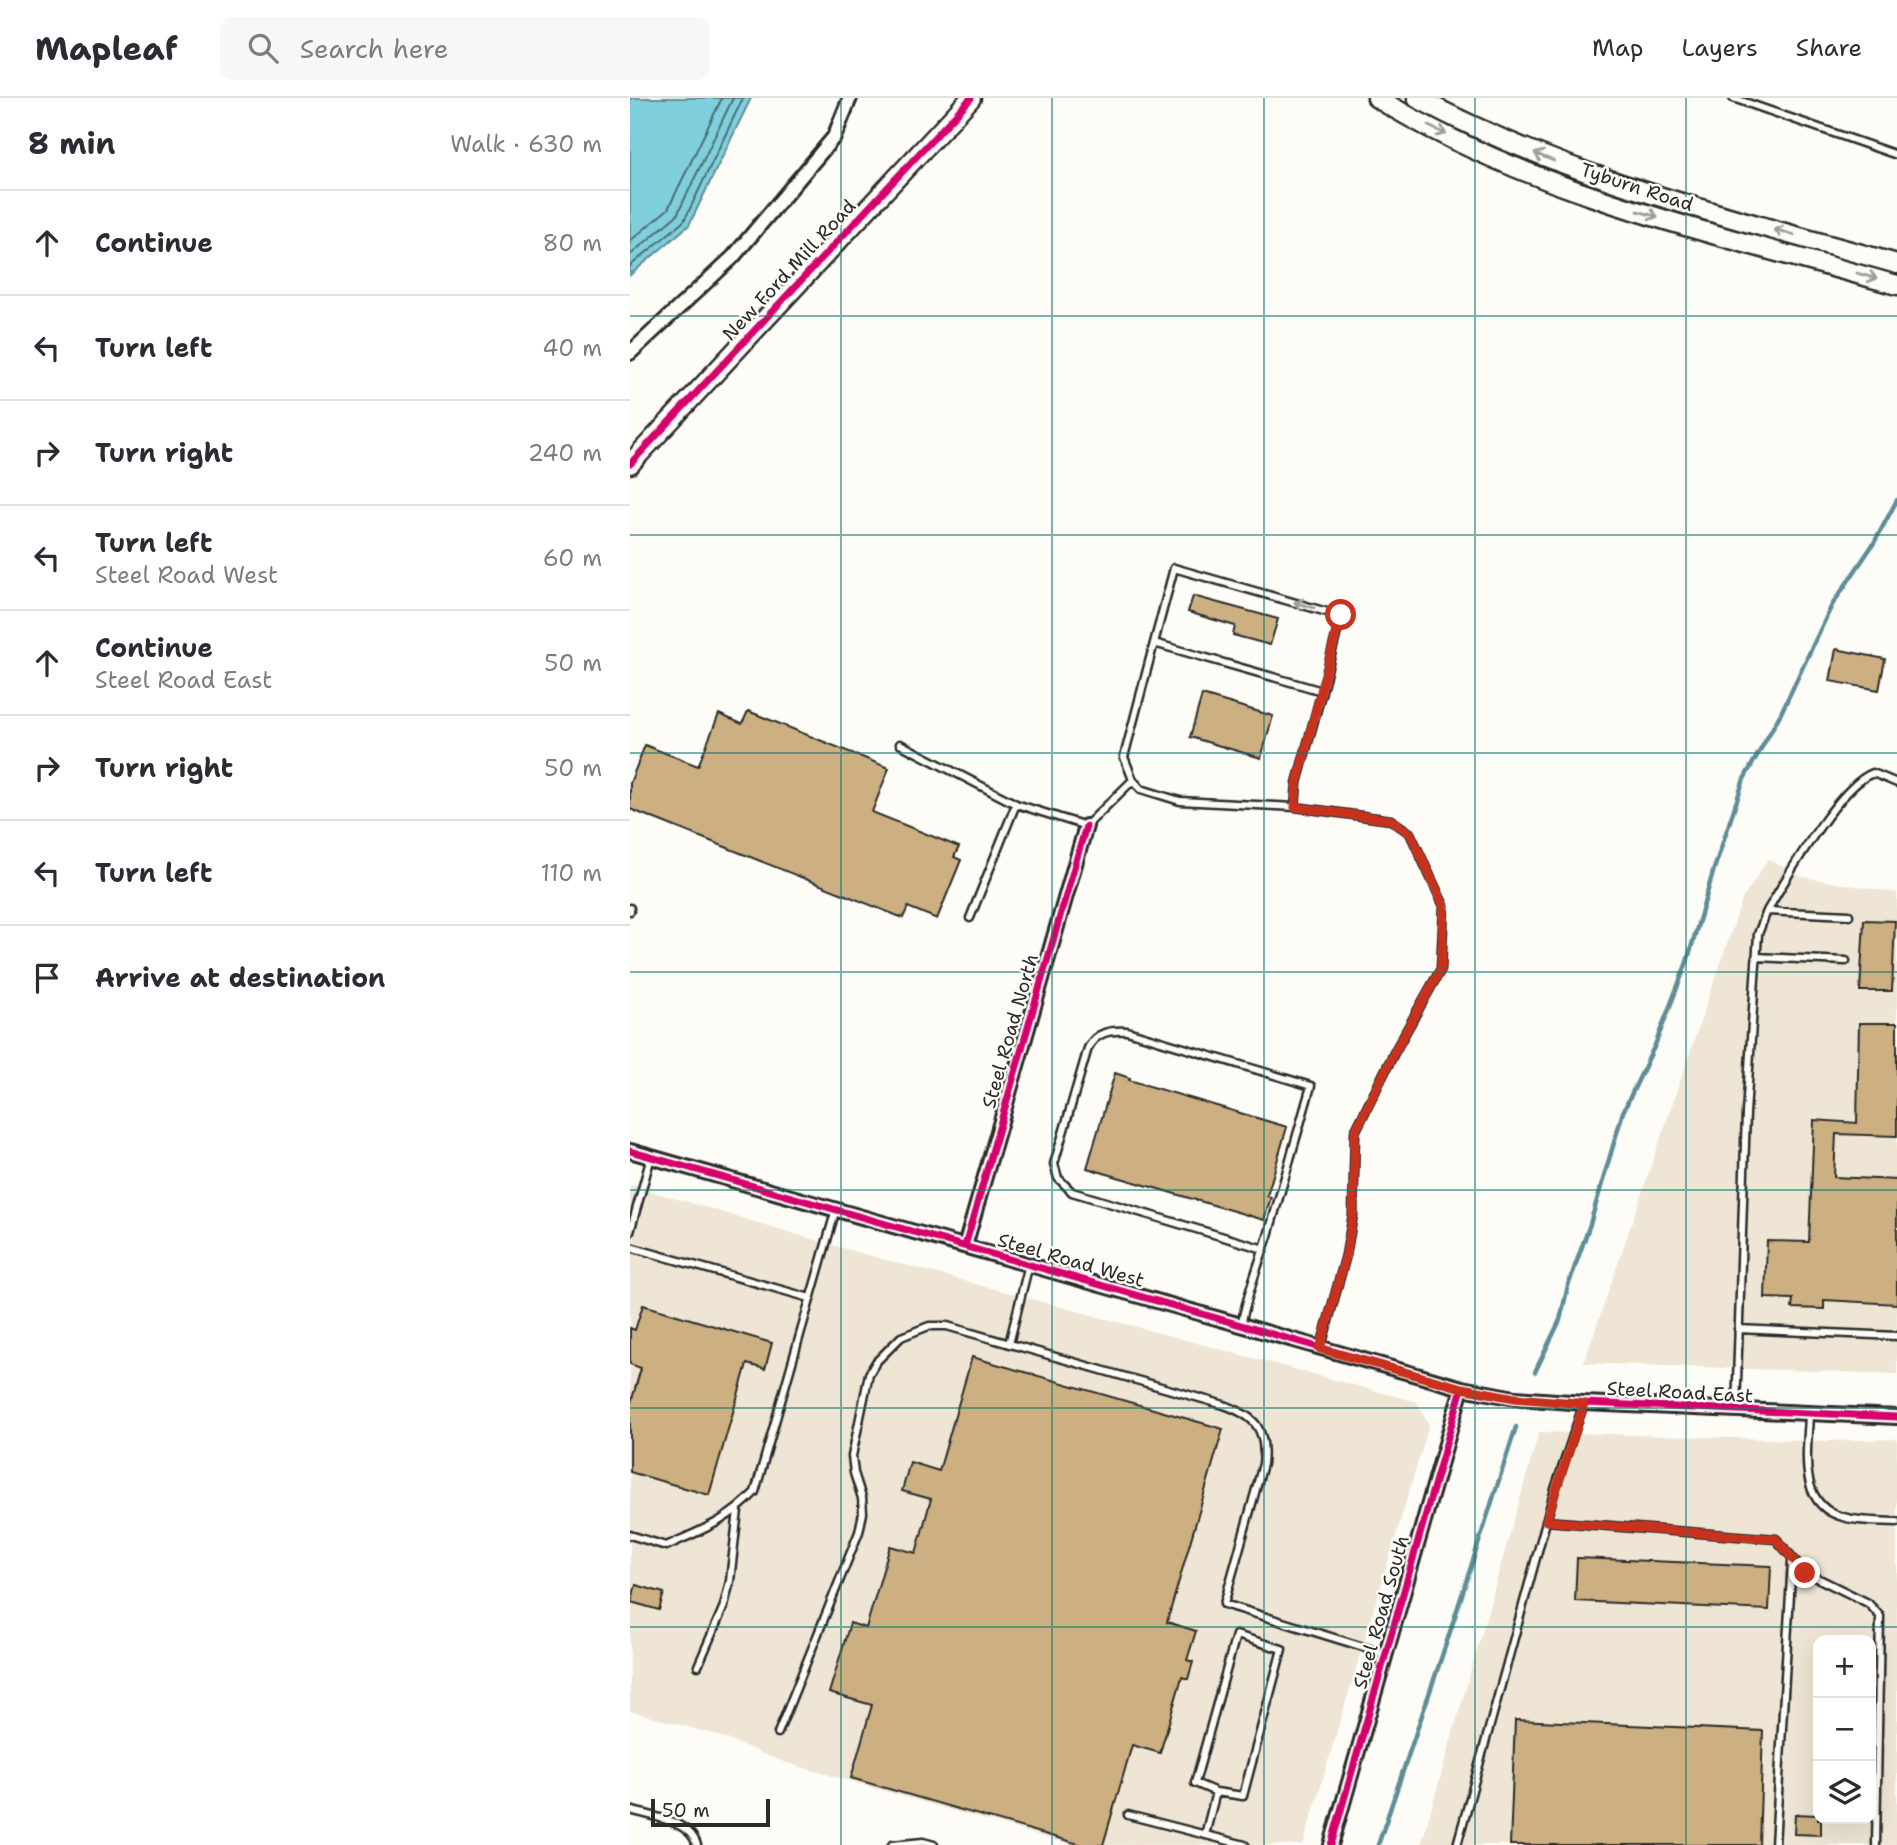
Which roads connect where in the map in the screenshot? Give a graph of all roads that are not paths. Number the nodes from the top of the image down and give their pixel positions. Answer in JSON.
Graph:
{"nodes":[{"id":1,"x":850,"y":98,"type":"edge"},
{"id":2,"x":971,"y":98,"type":"edge"},
{"id":3,"x":1377,"y":98,"type":"edge"},
{"id":4,"x":1417,"y":98,"type":"edge"},
{"id":5,"x":1733,"y":98,"type":"edge"},
{"id":6,"x":1897,"y":155,"type":"edge"},
{"id":7,"x":1897,"y":264,"type":"edge"},
{"id":8,"x":1897,"y":285,"type":"edge"},
{"id":9,"x":630,"y":353,"type":"edge"},
{"id":10,"x":630,"y":464,"type":"edge"},
{"id":11,"x":1154,"y":643,"type":"junction"},
{"id":12,"x":1322,"y":691,"type":"junction"},
{"id":13,"x":900,"y":744,"type":"dead end"},
{"id":14,"x":1133,"y":780,"type":"junction"},
{"id":15,"x":1897,"y":783,"type":"edge"},
{"id":16,"x":1016,"y":804,"type":"junction"},
{"id":17,"x":1295,"y":807,"type":"junction"},
{"id":18,"x":1086,"y":826,"type":"junction"},
{"id":19,"x":1767,"y":911,"type":"junction"},
{"id":20,"x":1849,"y":915,"type":"dead end"},
{"id":21,"x":970,"y":918,"type":"dead end"},
{"id":22,"x":1756,"y":957,"type":"junction"},
{"id":23,"x":1846,"y":961,"type":"dead end"},
{"id":24,"x":630,"y":1151,"type":"edge"},
{"id":25,"x":652,"y":1157,"type":"junction"},
{"id":26,"x":836,"y":1209,"type":"junction"},
{"id":27,"x":630,"y":1232,"type":"edge"},
{"id":28,"x":965,"y":1246,"type":"junction"},
{"id":29,"x":630,"y":1247,"type":"edge"},
{"id":30,"x":1264,"y":1249,"type":"junction"},
{"id":31,"x":1029,"y":1264,"type":"junction"},
{"id":32,"x":810,"y":1298,"type":"junction"},
{"id":33,"x":1241,"y":1326,"type":"junction"},
{"id":34,"x":1738,"y":1329,"type":"junction"},
{"id":35,"x":1897,"y":1336,"type":"edge"},
{"id":36,"x":1009,"y":1344,"type":"junction"},
{"id":37,"x":1320,"y":1349,"type":"junction"},
{"id":38,"x":1462,"y":1388,"type":"junction"},
{"id":39,"x":1584,"y":1404,"type":"junction"},
{"id":40,"x":1736,"y":1411,"type":"junction"},
{"id":41,"x":1809,"y":1413,"type":"junction"},
{"id":42,"x":1897,"y":1417,"type":"edge"},
{"id":43,"x":738,"y":1510,"type":"junction"},
{"id":44,"x":1546,"y":1521,"type":"junction"},
{"id":45,"x":1897,"y":1522,"type":"edge"},
{"id":46,"x":630,"y":1535,"type":"edge"},
{"id":47,"x":1792,"y":1560,"type":"junction"},
{"id":48,"x":1386,"y":1654,"type":"junction"},
{"id":49,"x":698,"y":1667,"type":"dead end"},
{"id":50,"x":778,"y":1733,"type":"dead end"},
{"id":51,"x":1216,"y":1792,"type":"junction"},
{"id":52,"x":630,"y":1810,"type":"edge"},
{"id":53,"x":1128,"y":1815,"type":"dead end"},
{"id":54,"x":1205,"y":1835,"type":"junction"},
{"id":55,"x":697,"y":1845,"type":"edge"},
{"id":56,"x":892,"y":1845,"type":"edge"},
{"id":57,"x":934,"y":1845,"type":"edge"},
{"id":58,"x":1245,"y":1845,"type":"edge"},
{"id":59,"x":1331,"y":1845,"type":"edge"},
{"id":60,"x":1457,"y":1845,"type":"edge"},
{"id":61,"x":1774,"y":1845,"type":"edge"},
{"id":62,"x":1876,"y":1845,"type":"edge"}],
"edges":[{"from":1,"to":9,"type":"street"},
{"from":2,"to":10,"type":"main road","name":"New Ford Mill Road"},
{"from":3,"to":8,"type":"main road","name":"Tyburn Road","one_way":true},
{"from":7,"to":4,"type":"main road","name":"Tyburn Road","one_way":true},
{"from":5,"to":6,"type":"lane"},
{"from":11,"to":12,"type":"lane"},
{"from":12,"to":11,"type":"lane","one_way":true},
{"from":11,"to":14,"type":"lane"},
{"from":12,"to":17,"type":"lane"},
{"from":13,"to":16,"type":"lane"},
{"from":14,"to":17,"type":"lane"},
{"from":14,"to":18,"type":"lane"},
{"from":15,"to":19,"type":"lane"},
{"from":16,"to":18,"type":"lane"},
{"from":16,"to":21,"type":"lane"},
{"from":17,"to":37,"type":"lane"},
{"from":18,"to":28,"type":"street","name":"Steel Road North"},
{"from":19,"to":20,"type":"lane"},
{"from":19,"to":22,"type":"lane"},
{"from":22,"to":23,"type":"lane"},
{"from":22,"to":34,"type":"lane"},
{"from":24,"to":25,"type":"street","name":"Steel Road West"},
{"from":25,"to":26,"type":"street","name":"Steel Road West"},
{"from":25,"to":27,"type":"lane"},
{"from":26,"to":28,"type":"street","name":"Steel Road West"},
{"from":26,"to":32,"type":"lane"},
{"from":28,"to":31,"type":"street","name":"Steel Road West"},
{"from":29,"to":32,"type":"lane"},
{"from":30,"to":30,"type":"lane"},
{"from":30,"to":33,"type":"lane"},
{"from":31,"to":33,"type":"street","name":"Steel Road West"},
{"from":31,"to":36,"type":"lane"},
{"from":32,"to":43,"type":"lane"},
{"from":33,"to":37,"type":"street","name":"Steel Road West"},
{"from":34,"to":35,"type":"lane"},
{"from":34,"to":40,"type":"lane"},
{"from":36,"to":48,"type":"lane"},
{"from":36,"to":50,"type":"lane"},
{"from":37,"to":38,"type":"street","name":"Steel Road West"},
{"from":38,"to":39,"type":"street","name":"Steel Road East"},
{"from":38,"to":48,"type":"street","name":"Steel Road South"},
{"from":39,"to":40,"type":"street","name":"Steel Road East"},
{"from":39,"to":44,"type":"lane"},
{"from":40,"to":41,"type":"street","name":"Steel Road East"},
{"from":41,"to":42,"type":"street","name":"Steel Road East"},
{"from":41,"to":45,"type":"lane"},
{"from":43,"to":46,"type":"lane"},
{"from":43,"to":49,"type":"lane"},
{"from":44,"to":47,"type":"lane"},
{"from":44,"to":60,"type":"lane"},
{"from":47,"to":61,"type":"lane"},
{"from":47,"to":62,"type":"lane"},
{"from":48,"to":59,"type":"street","name":"Steel Road South"},
{"from":51,"to":51,"type":"lane"},
{"from":51,"to":54,"type":"lane"},
{"from":52,"to":55,"type":"lane"},
{"from":53,"to":54,"type":"lane"},
{"from":54,"to":58,"type":"lane"},
{"from":56,"to":57,"type":"lane"}]}
